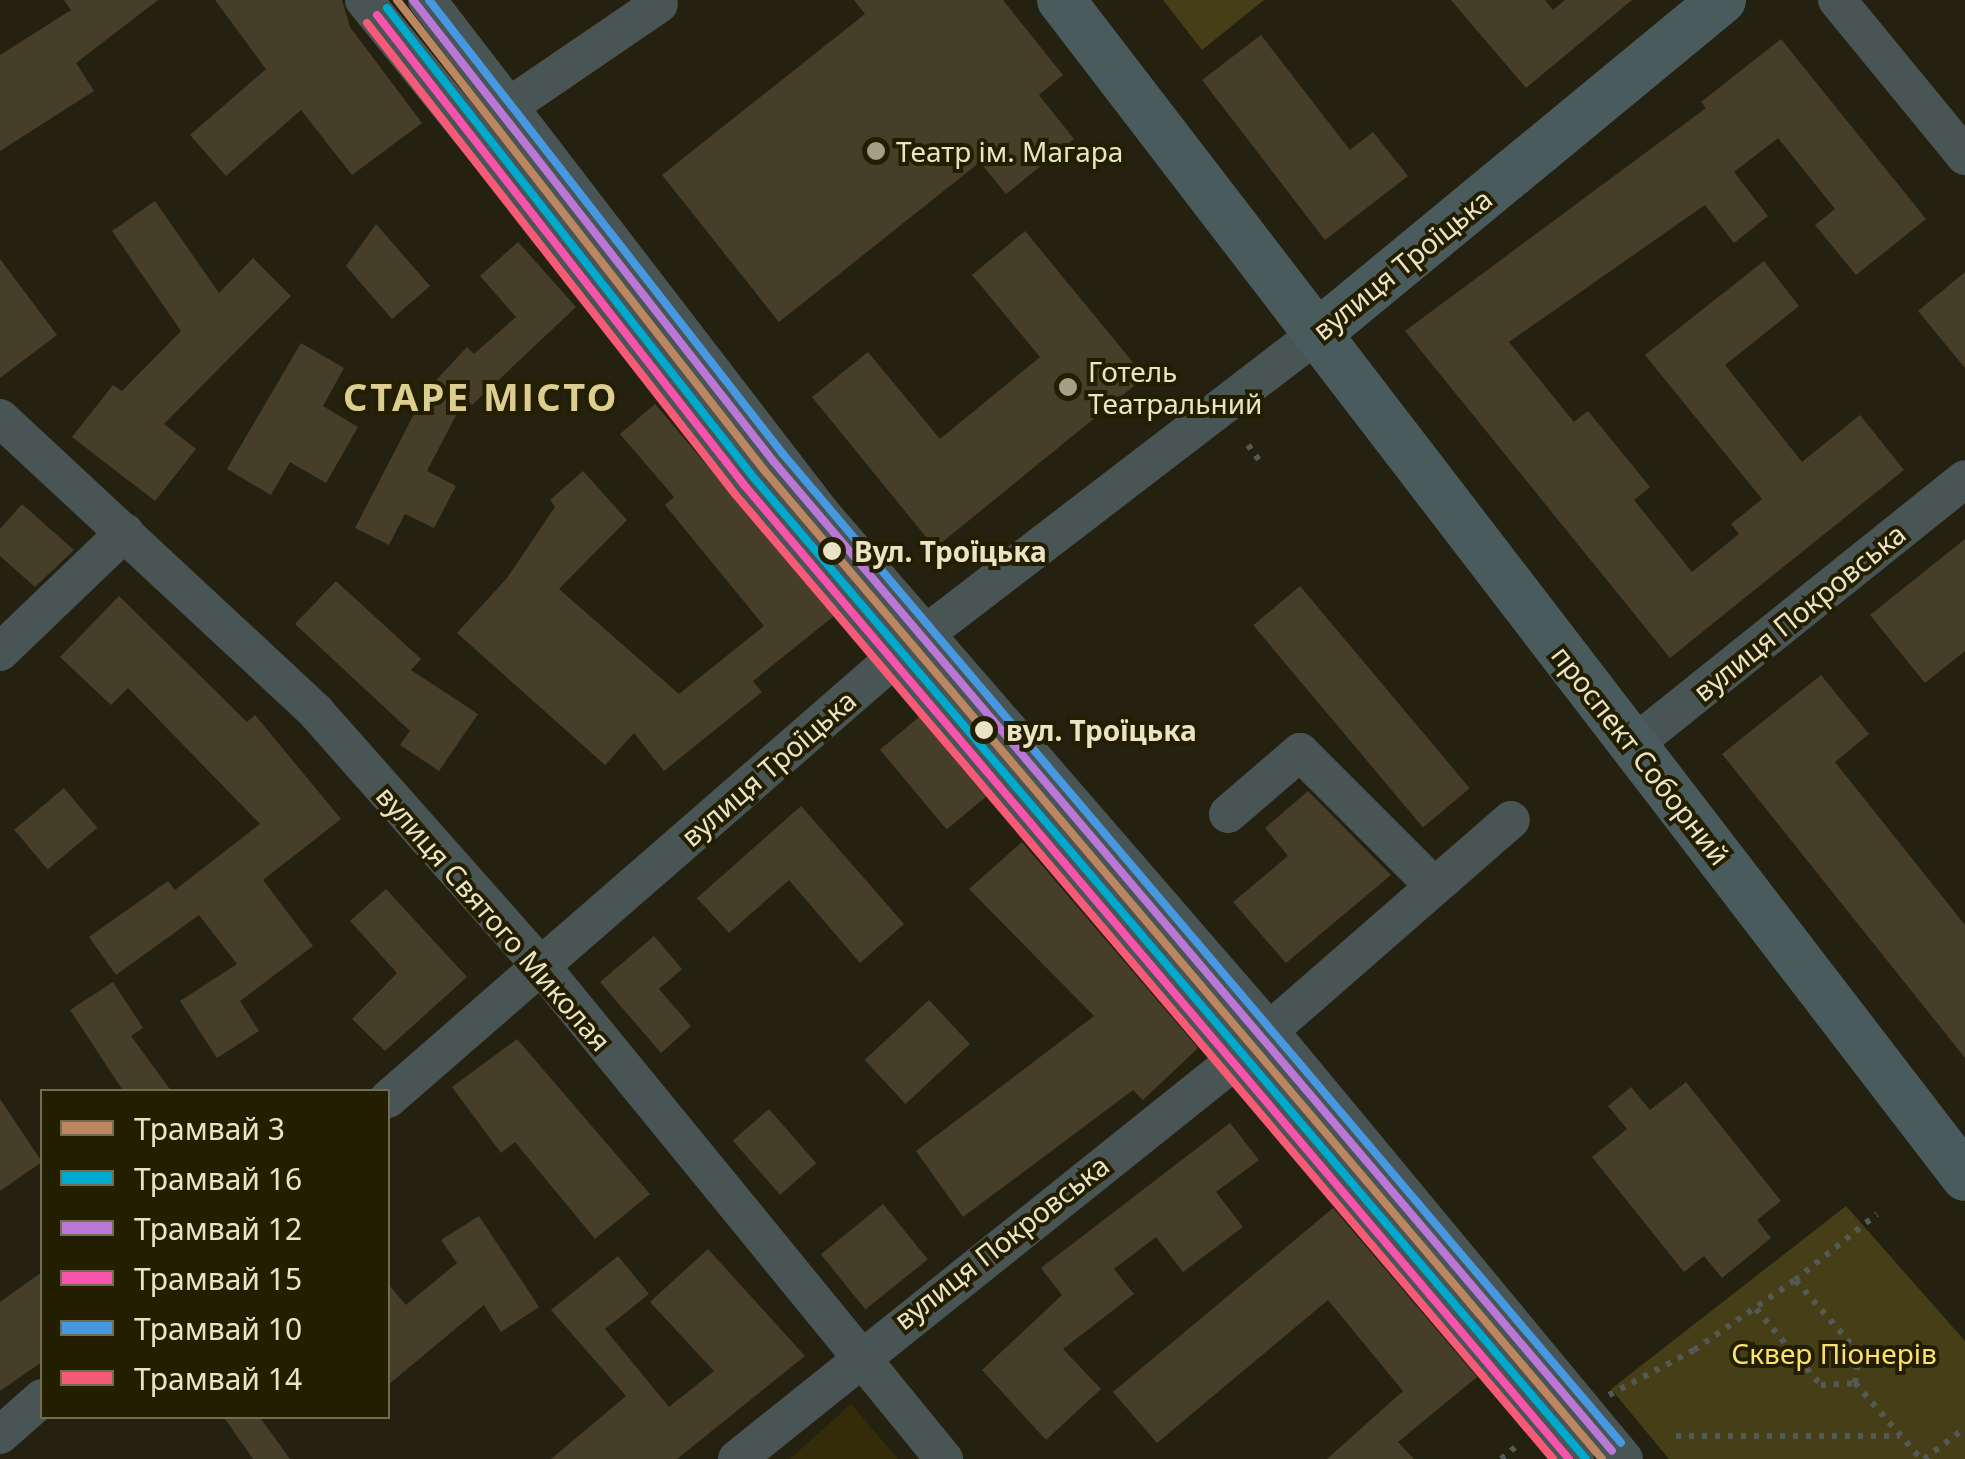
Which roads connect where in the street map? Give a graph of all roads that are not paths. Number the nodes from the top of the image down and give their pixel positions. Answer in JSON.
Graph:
{"nodes":[{"id":1,"x":364,"y":0,"type":"edge"},
{"id":2,"x":427,"y":0,"type":"edge"},
{"id":3,"x":1040,"y":0,"type":"edge"},
{"id":4,"x":1061,"y":0,"type":"edge"},
{"id":5,"x":1722,"y":0,"type":"edge"},
{"id":6,"x":1837,"y":0,"type":"edge"},
{"id":7,"x":659,"y":4,"type":"dead end"},
{"id":8,"x":510,"y":105,"type":"junction"},
{"id":9,"x":1965,"y":156,"type":"edge"},
{"id":10,"x":1316,"y":334,"type":"junction"},
{"id":11,"x":0,"y":418,"type":"edge"},
{"id":12,"x":1965,"y":479,"type":"edge"},
{"id":13,"x":124,"y":532,"type":"junction"},
{"id":14,"x":912,"y":644,"type":"junction"},
{"id":15,"x":0,"y":652,"type":"edge"},
{"id":16,"x":1633,"y":745,"type":"junction"},
{"id":17,"x":1228,"y":814,"type":"dead end"},
{"id":18,"x":1511,"y":820,"type":"dead end"},
{"id":19,"x":1432,"y":885,"type":"junction"},
{"id":20,"x":541,"y":966,"type":"junction"},
{"id":21,"x":1268,"y":1028,"type":"junction"},
{"id":22,"x":1238,"y":1058,"type":"junction"},
{"id":23,"x":390,"y":1097,"type":"edge"},
{"id":24,"x":1964,"y":1172,"type":"edge"},
{"id":25,"x":853,"y":1358,"type":"junction"},
{"id":26,"x":40,"y":1400,"type":"edge"},
{"id":27,"x":1587,"y":1414,"type":"junction"},
{"id":28,"x":0,"y":1435,"type":"edge"},
{"id":29,"x":1562,"y":1455,"type":"edge"},
{"id":30,"x":736,"y":1459,"type":"edge"},
{"id":31,"x":944,"y":1459,"type":"edge"},
{"id":32,"x":1624,"y":1459,"type":"edge"}],
"edges":[{"from":1,"to":14,"type":"street"},
{"from":2,"to":8,"type":"street"},
{"from":3,"to":10,"type":"main road","name":"проспект Соборний"},
{"from":4,"to":10,"type":"main road","name":"проспект Соборний"},
{"from":5,"to":10,"type":"main road","name":"вулиця Троїцька"},
{"from":6,"to":9,"type":"street"},
{"from":7,"to":8,"type":"street"},
{"from":8,"to":14,"type":"street"},
{"from":10,"to":14,"type":"street","name":"вулиця Троїцька"},
{"from":10,"to":16,"type":"main road","name":"проспект Соборний"},
{"from":11,"to":13,"type":"street","name":"вулиця Святого Миколая"},
{"from":12,"to":16,"type":"street","name":"вулиця Покровська"},
{"from":13,"to":15,"type":"street"},
{"from":13,"to":20,"type":"street","name":"вулиця Святого Миколая"},
{"from":14,"to":20,"type":"street","name":"вулиця Троїцька"},
{"from":14,"to":21,"type":"street"},
{"from":14,"to":22,"type":"street"},
{"from":16,"to":24,"type":"main road","name":"проспект Соборний"},
{"from":17,"to":19,"type":"street"},
{"from":18,"to":19,"type":"street","name":"вулиця Покровська"},
{"from":19,"to":21,"type":"street","name":"вулиця Покровська"},
{"from":20,"to":23,"type":"street","name":"вулиця Троїцька"},
{"from":20,"to":25,"type":"street","name":"вулиця Святого Миколая"},
{"from":21,"to":22,"type":"street","name":"вулиця Покровська"},
{"from":21,"to":27,"type":"street"},
{"from":22,"to":25,"type":"street","name":"вулиця Покровська"},
{"from":22,"to":29,"type":"street"},
{"from":25,"to":30,"type":"street","name":"вулиця Покровська"},
{"from":25,"to":31,"type":"street","name":"вулиця Святого Миколая"},
{"from":26,"to":28,"type":"street"},
{"from":27,"to":29,"type":"street"},
{"from":27,"to":32,"type":"street"}]}
